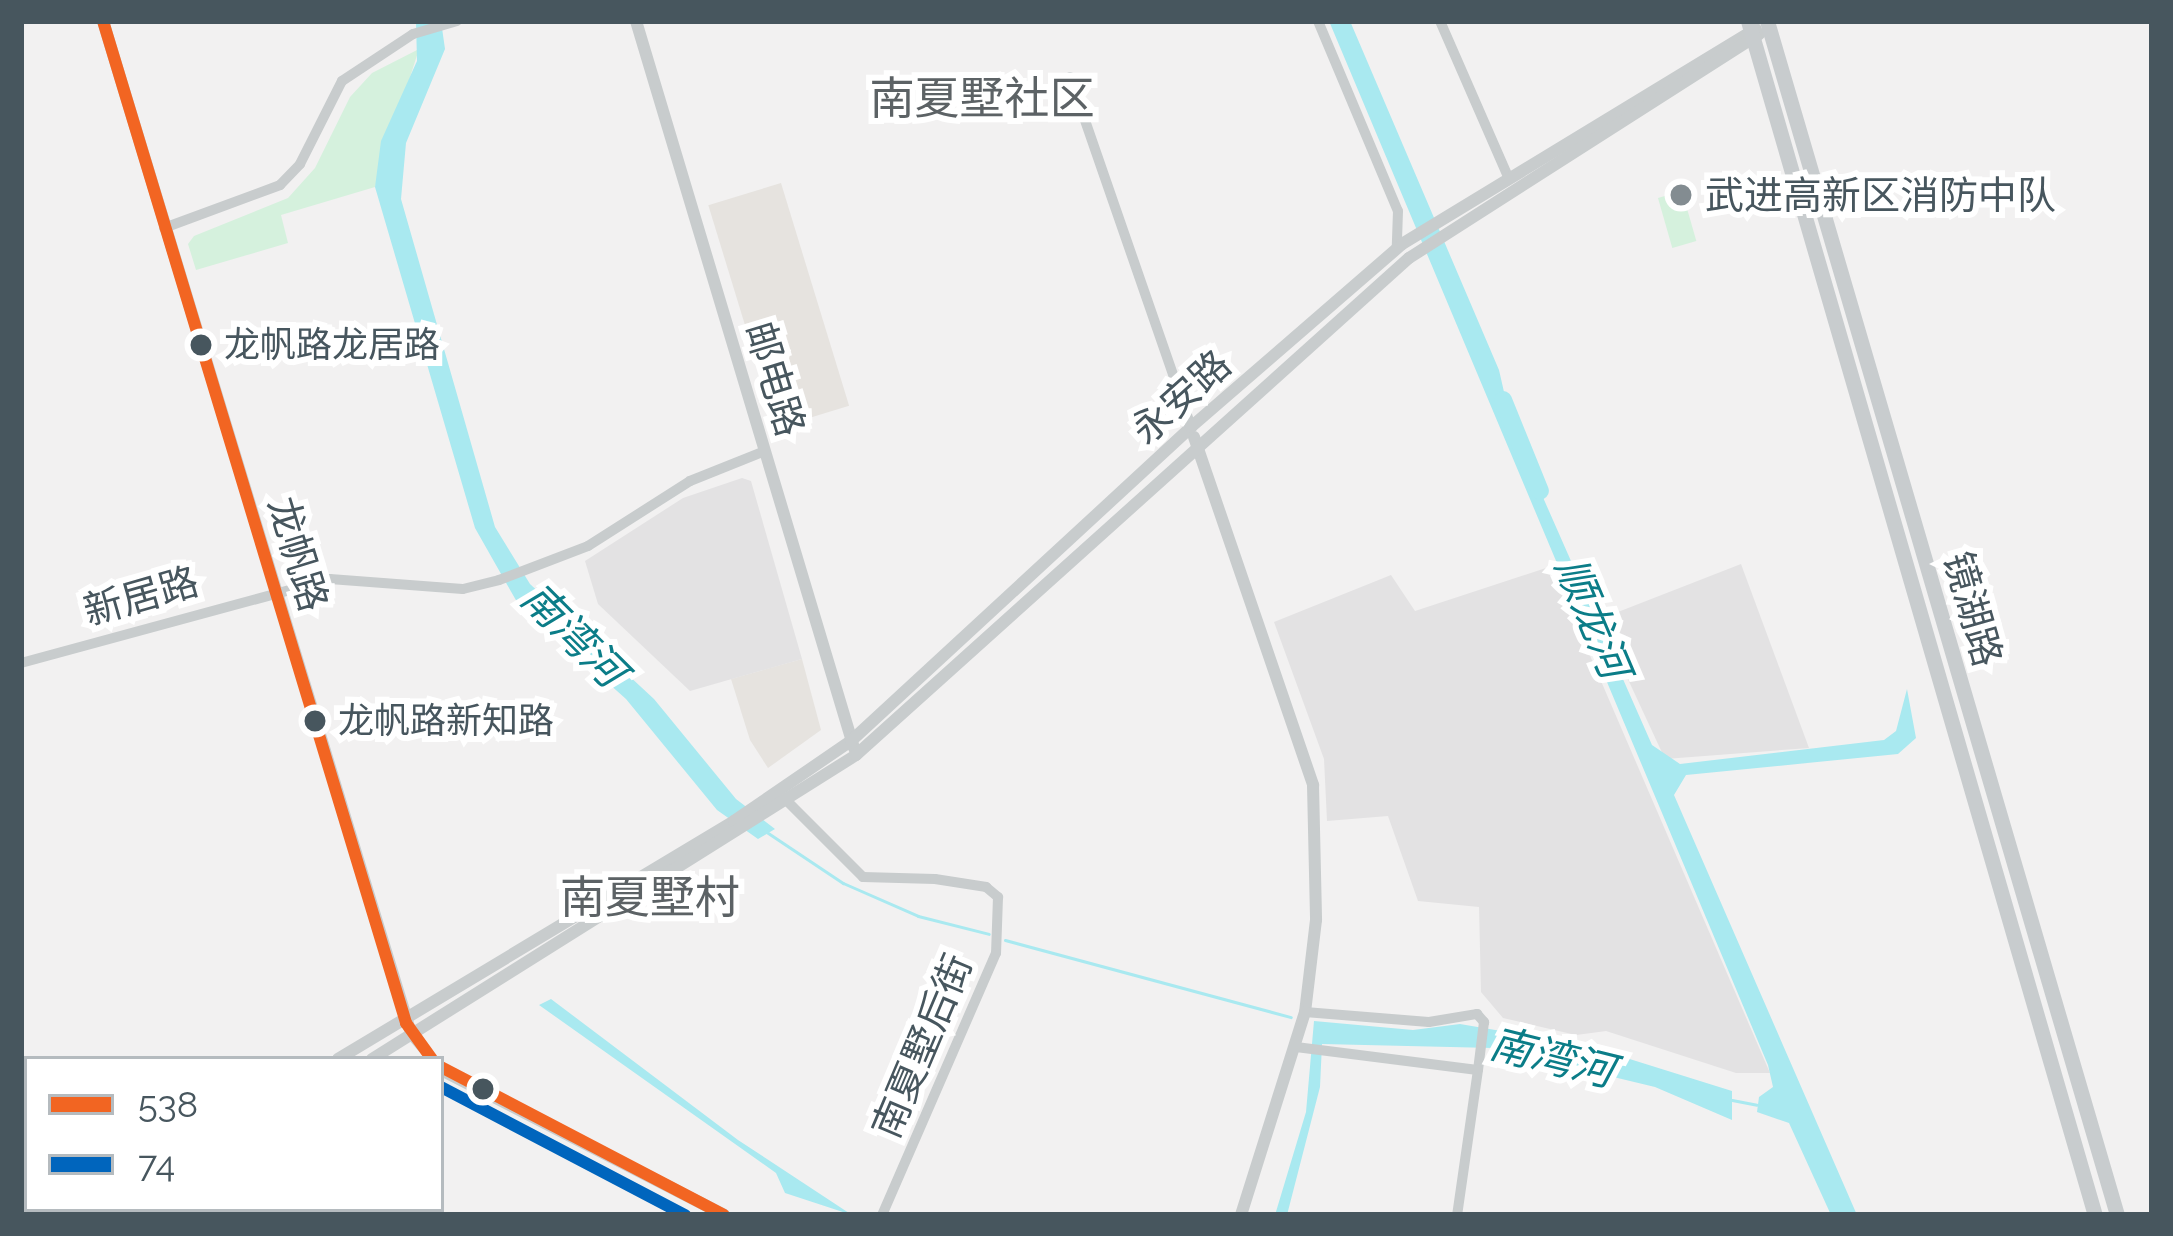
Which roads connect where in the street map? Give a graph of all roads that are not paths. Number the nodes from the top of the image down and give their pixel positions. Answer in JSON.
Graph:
{"nodes":[{"id":1,"x":103,"y":21,"type":"edge"},
{"id":2,"x":636,"y":21,"type":"edge"},
{"id":3,"x":1318,"y":21,"type":"edge"},
{"id":4,"x":1440,"y":21,"type":"edge"},
{"id":5,"x":450,"y":23,"type":"edge"},
{"id":6,"x":1768,"y":23,"type":"edge"},
{"id":7,"x":1750,"y":31,"type":"edge"},
{"id":8,"x":1070,"y":77,"type":"dead end"},
{"id":9,"x":1508,"y":174,"type":"junction"},
{"id":10,"x":164,"y":228,"type":"junction"},
{"id":11,"x":1400,"y":246,"type":"junction"},
{"id":12,"x":1191,"y":427,"type":"junction"},
{"id":13,"x":1196,"y":442,"type":"junction"},
{"id":14,"x":765,"y":452,"type":"junction"},
{"id":15,"x":279,"y":589,"type":"junction"},
{"id":16,"x":21,"y":663,"type":"edge"},
{"id":17,"x":854,"y":748,"type":"junction"},
{"id":18,"x":788,"y":802,"type":"junction"},
{"id":19,"x":767,"y":806,"type":"junction"},
{"id":20,"x":739,"y":824,"type":"junction"},
{"id":21,"x":1305,"y":1012,"type":"junction"},
{"id":22,"x":406,"y":1023,"type":"junction"},
{"id":23,"x":413,"y":1037,"type":"junction"},
{"id":24,"x":1300,"y":1048,"type":"junction"},
{"id":25,"x":344,"y":1056,"type":"edge"},
{"id":26,"x":378,"y":1056,"type":"edge"},
{"id":27,"x":429,"y":1056,"type":"edge"},
{"id":28,"x":444,"y":1070,"type":"edge"},
{"id":29,"x":1478,"y":1070,"type":"junction"},
{"id":30,"x":724,"y":1215,"type":"edge"},
{"id":31,"x":882,"y":1215,"type":"edge"},
{"id":32,"x":1241,"y":1215,"type":"edge"},
{"id":33,"x":1457,"y":1215,"type":"edge"},
{"id":34,"x":2095,"y":1215,"type":"edge"},
{"id":35,"x":2117,"y":1215,"type":"edge"}],
"edges":[{"from":1,"to":10,"type":"street","name":"龙帆路"},
{"from":2,"to":14,"type":"street","name":"邮电路"},
{"from":3,"to":11,"type":"street"},
{"from":4,"to":9,"type":"street"},
{"from":5,"to":10,"type":"street"},
{"from":6,"to":7,"type":"street","name":"永安路"},
{"from":6,"to":35,"type":"main road","name":"镜湖路"},
{"from":7,"to":9,"type":"street","name":"永安路"},
{"from":7,"to":13,"type":"street","name":"永安路"},
{"from":7,"to":34,"type":"main road","name":"镜湖路"},
{"from":8,"to":12,"type":"street"},
{"from":9,"to":11,"type":"street","name":"永安路"},
{"from":10,"to":15,"type":"street","name":"龙帆路"},
{"from":11,"to":12,"type":"street","name":"永安路"},
{"from":12,"to":13,"type":"street"},
{"from":12,"to":17,"type":"street","name":"永安路"},
{"from":13,"to":17,"type":"street","name":"永安路"},
{"from":13,"to":21,"type":"street"},
{"from":14,"to":15,"type":"street","name":"新居路"},
{"from":14,"to":17,"type":"street","name":"邮电路"},
{"from":15,"to":16,"type":"street","name":"新居路"},
{"from":15,"to":22,"type":"street","name":"龙帆路"},
{"from":17,"to":18,"type":"street","name":"永安路"},
{"from":17,"to":19,"type":"street","name":"永安路"},
{"from":18,"to":19,"type":"street","name":"永安路"},
{"from":18,"to":31,"type":"street","name":"南夏墅后街"},
{"from":19,"to":20,"type":"street","name":"永安路"},
{"from":20,"to":22,"type":"street","name":"永安路"},
{"from":20,"to":23,"type":"street","name":"永安路"},
{"from":21,"to":24,"type":"street"},
{"from":21,"to":29,"type":"street"},
{"from":22,"to":23,"type":"street","name":"龙帆路"},
{"from":22,"to":25,"type":"street","name":"永安路"},
{"from":23,"to":26,"type":"street","name":"永安路"},
{"from":23,"to":27,"type":"street"},
{"from":24,"to":29,"type":"street"},
{"from":24,"to":32,"type":"street"},
{"from":28,"to":30,"type":"street"},
{"from":29,"to":33,"type":"street"}]}
